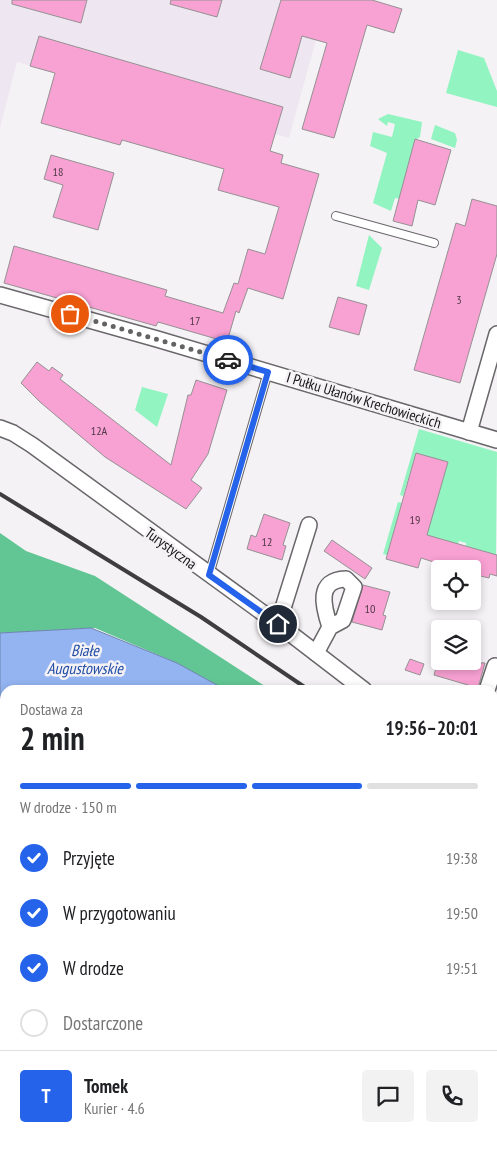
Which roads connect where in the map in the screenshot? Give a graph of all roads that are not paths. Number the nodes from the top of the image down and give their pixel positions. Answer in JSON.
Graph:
{"nodes":[{"id":1,"x":336,"y":216,"type":"dead end"},
{"id":2,"x":434,"y":243,"type":"dead end"},
{"id":3,"x":0,"y":295,"type":"edge"},
{"id":4,"x":497,"y":334,"type":"edge"},
{"id":5,"x":268,"y":372,"type":"junction"},
{"id":6,"x":0,"y":428,"type":"edge"},
{"id":7,"x":469,"y":432,"type":"junction"},
{"id":8,"x":497,"y":440,"type":"edge"},
{"id":9,"x":309,"y":525,"type":"dead end"},
{"id":10,"x":209,"y":575,"type":"junction"},
{"id":11,"x":278,"y":624,"type":"junction"},
{"id":12,"x":330,"y":627,"type":"dead end"},
{"id":13,"x":316,"y":654,"type":"junction"},
{"id":14,"x":497,"y":667,"type":"edge"},
{"id":15,"x":357,"y":685,"type":"edge"},
{"id":16,"x":489,"y":685,"type":"edge"}],
"edges":[{"from":1,"to":2,"type":"lane"},
{"from":3,"to":5,"type":"street","name":"I Pułku Ułanów Krechowieckich"},
{"from":4,"to":7,"type":"street"},
{"from":5,"to":7,"type":"street","name":"I Pułku Ułanów Krechowieckich"},
{"from":5,"to":10,"type":"lane"},
{"from":6,"to":10,"type":"street","name":"Turystyczna"},
{"from":7,"to":8,"type":"street","name":"I Pułku Ułanów Krechowieckich"},
{"from":9,"to":11,"type":"street"},
{"from":10,"to":11,"type":"street","name":"Turystyczna"},
{"from":11,"to":13,"type":"street","name":"Turystyczna"},
{"from":12,"to":13,"type":"street"},
{"from":13,"to":15,"type":"street","name":"Turystyczna"},
{"from":14,"to":16,"type":"street"}]}
